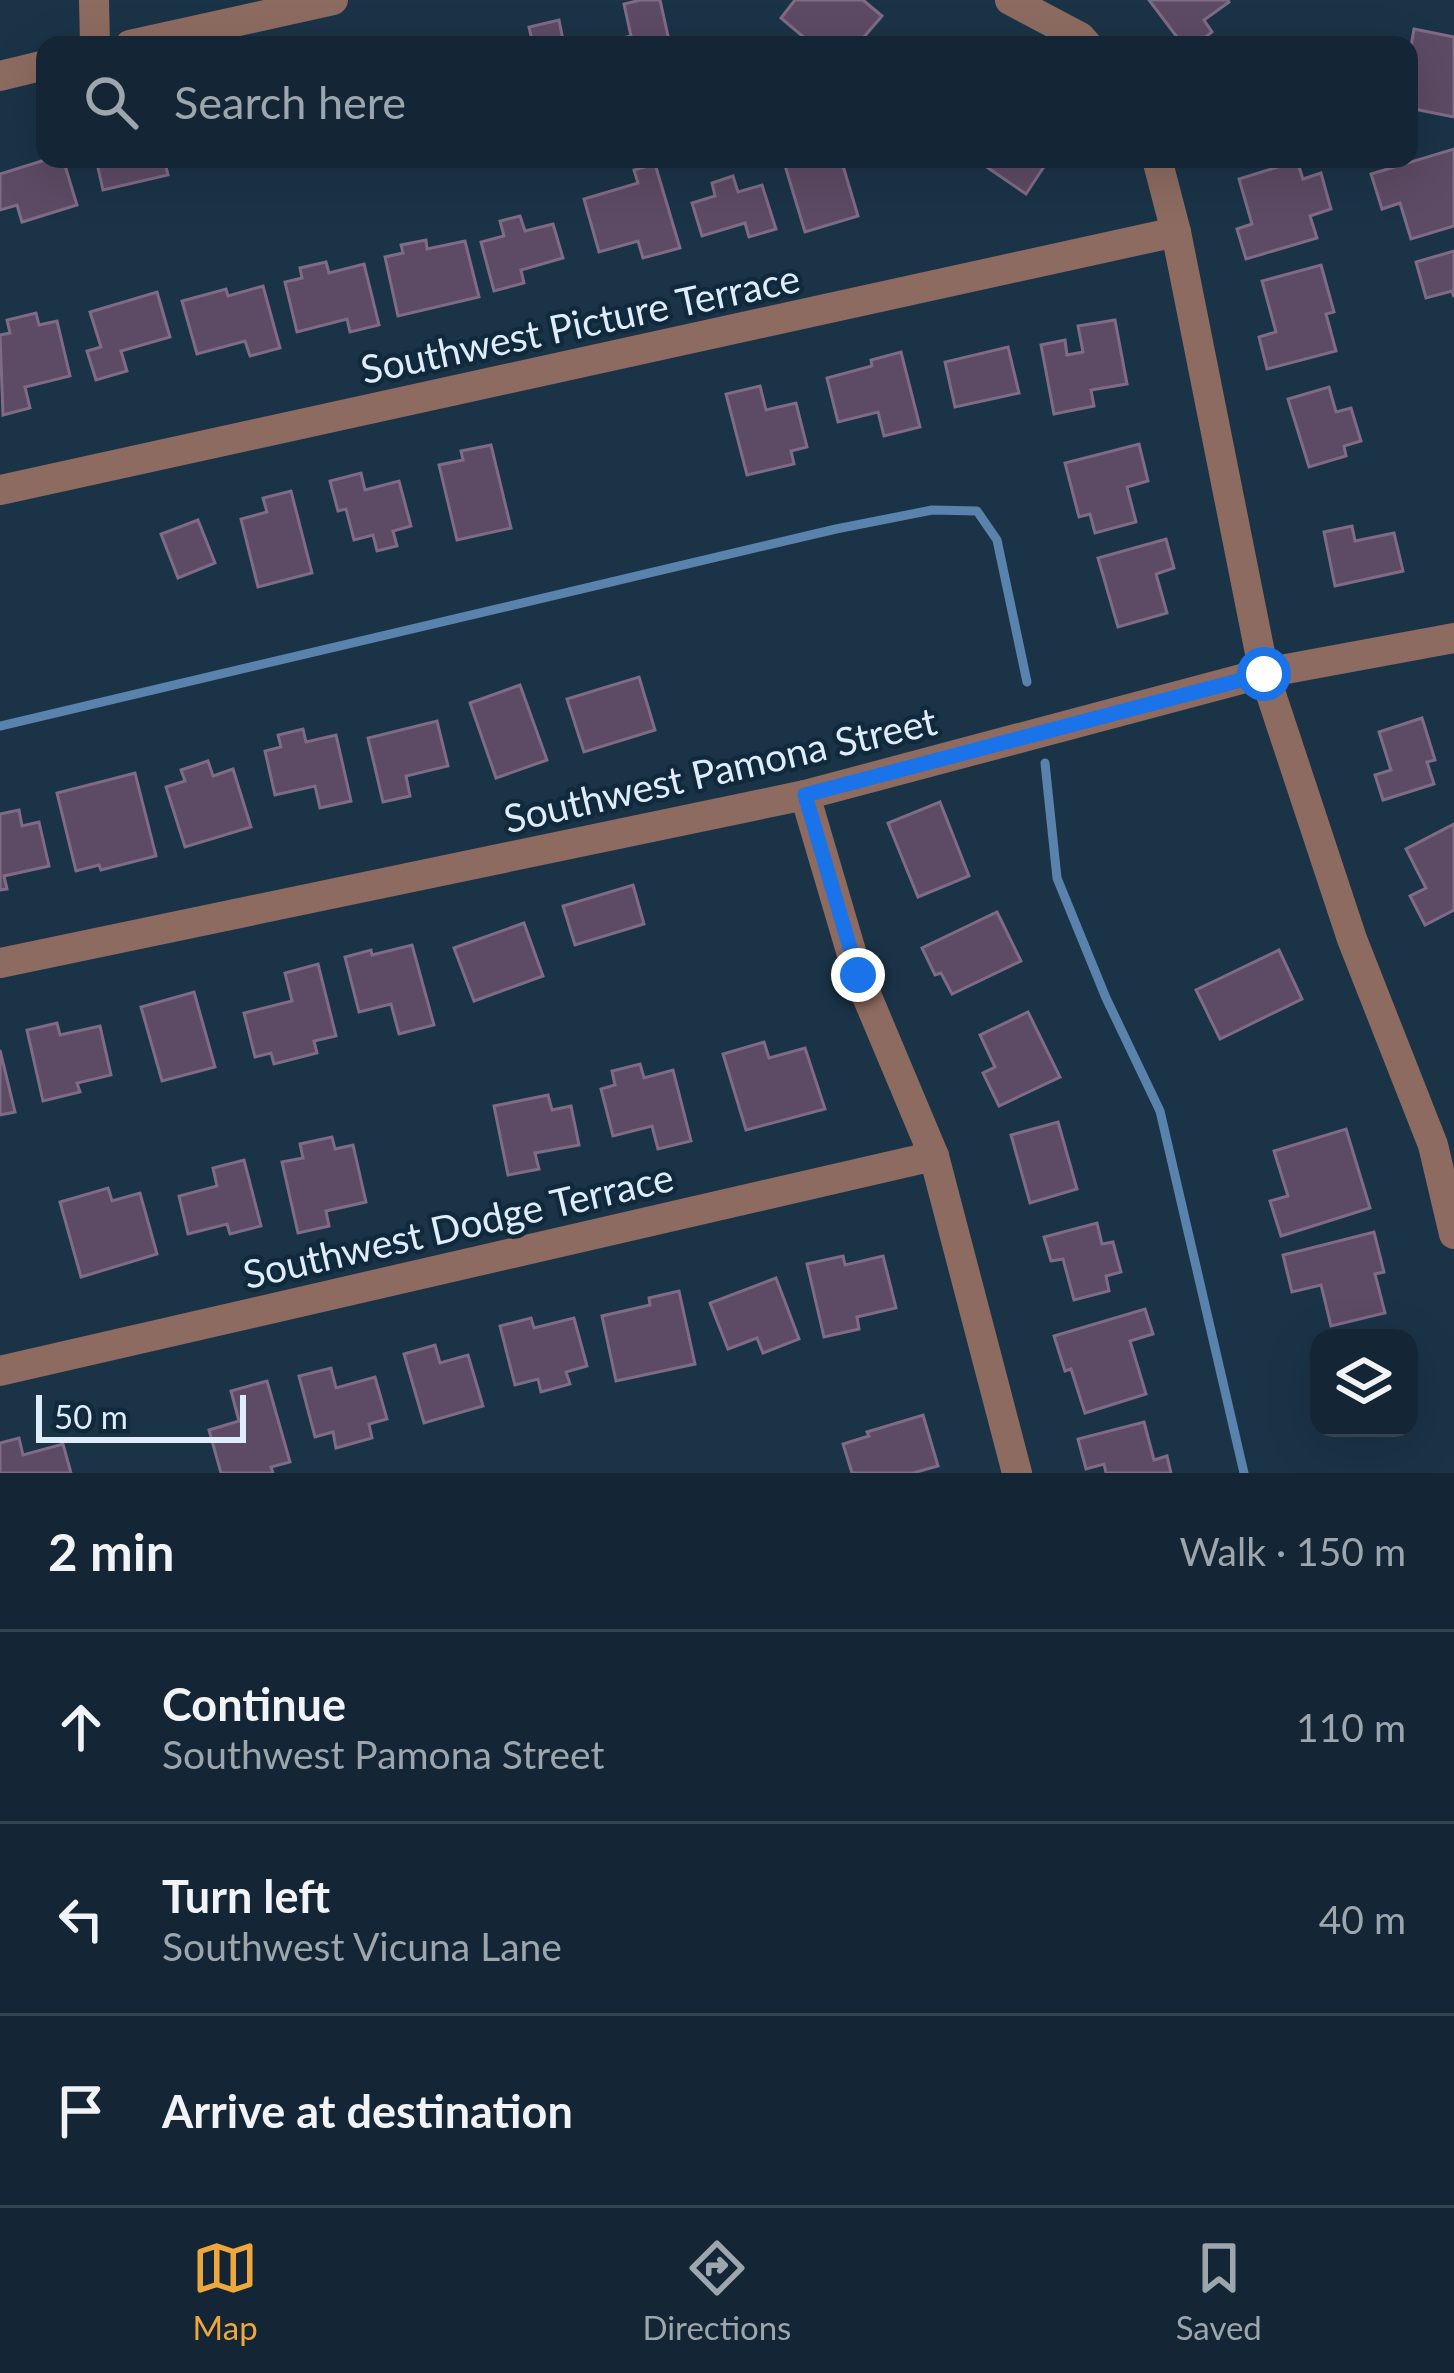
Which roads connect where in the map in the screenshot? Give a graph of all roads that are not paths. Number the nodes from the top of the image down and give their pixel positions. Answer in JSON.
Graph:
{"nodes":[{"id":1,"x":94,"y":0,"type":"edge"},
{"id":2,"x":333,"y":0,"type":"edge"},
{"id":3,"x":1010,"y":0,"type":"edge"},
{"id":4,"x":95,"y":36,"type":"edge"},
{"id":5,"x":171,"y":36,"type":"edge"},
{"id":6,"x":1078,"y":36,"type":"edge"},
{"id":7,"x":36,"y":67,"type":"edge"},
{"id":8,"x":0,"y":76,"type":"edge"},
{"id":9,"x":1159,"y":168,"type":"edge"},
{"id":10,"x":1176,"y":232,"type":"junction"},
{"id":11,"x":0,"y":490,"type":"edge"},
{"id":12,"x":1454,"y":638,"type":"edge"},
{"id":13,"x":1264,"y":674,"type":"junction"},
{"id":14,"x":805,"y":795,"type":"junction"},
{"id":15,"x":0,"y":963,"type":"edge"},
{"id":16,"x":934,"y":1156,"type":"junction"},
{"id":17,"x":1454,"y":1234,"type":"edge"},
{"id":18,"x":0,"y":1371,"type":"edge"},
{"id":19,"x":1017,"y":1473,"type":"edge"}],
"edges":[{"from":1,"to":4,"type":"street"},
{"from":2,"to":5,"type":"street"},
{"from":3,"to":6,"type":"street"},
{"from":7,"to":8,"type":"street"},
{"from":9,"to":10,"type":"street"},
{"from":10,"to":11,"type":"street","name":"Southwest Picture Terrace"},
{"from":10,"to":13,"type":"street"},
{"from":12,"to":13,"type":"street","name":"Southwest Pamona Street"},
{"from":13,"to":14,"type":"street","name":"Southwest Pamona Street"},
{"from":13,"to":17,"type":"street"},
{"from":14,"to":15,"type":"street","name":"Southwest Pamona Street"},
{"from":14,"to":16,"type":"street"},
{"from":16,"to":18,"type":"street","name":"Southwest Dodge Terrace"},
{"from":16,"to":19,"type":"street"}]}
